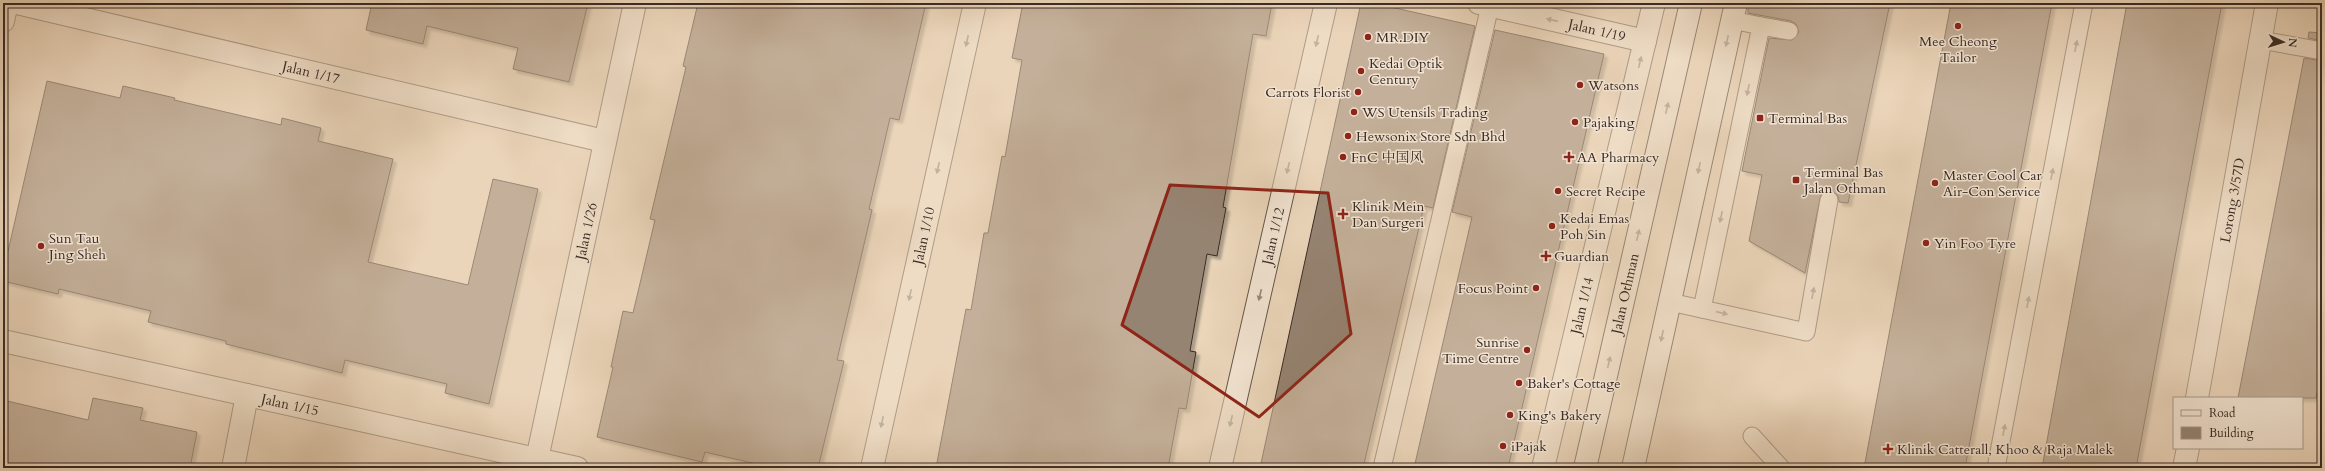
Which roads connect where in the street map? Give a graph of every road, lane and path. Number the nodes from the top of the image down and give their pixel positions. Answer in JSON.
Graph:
{"nodes":[{"id":1,"x":7,"y":3,"type":"edge"},
{"id":2,"x":17,"y":3,"type":"edge"},
{"id":3,"x":635,"y":3,"type":"edge"},
{"id":4,"x":975,"y":3,"type":"edge"},
{"id":5,"x":1326,"y":3,"type":"edge"},
{"id":6,"x":1654,"y":3,"type":"edge"},
{"id":7,"x":1691,"y":3,"type":"edge"},
{"id":8,"x":2084,"y":3,"type":"edge"},
{"id":9,"x":2267,"y":3,"type":"edge"},
{"id":10,"x":1485,"y":4,"type":"edge"},
{"id":11,"x":1734,"y":12,"type":"edge"},
{"id":12,"x":3,"y":21,"type":"edge"},
{"id":13,"x":1761,"y":26,"type":"junction"},
{"id":14,"x":1789,"y":31,"type":"dead end"},
{"id":15,"x":2260,"y":40,"type":"junction"},
{"id":16,"x":1645,"y":41,"type":"junction"},
{"id":17,"x":2322,"y":51,"type":"edge"},
{"id":18,"x":604,"y":141,"type":"junction"},
{"id":19,"x":1829,"y":200,"type":"dead end"},
{"id":20,"x":1670,"y":302,"type":"junction"},
{"id":21,"x":1702,"y":309,"type":"junction"},
{"id":22,"x":3,"y":341,"type":"edge"},
{"id":23,"x":247,"y":395,"type":"junction"},
{"id":24,"x":2197,"y":397,"type":"edge"},
{"id":25,"x":1752,"y":436,"type":"dead end"},
{"id":26,"x":2188,"y":449,"type":"edge"},
{"id":27,"x":537,"y":459,"type":"junction"},
{"id":28,"x":233,"y":468,"type":"edge"},
{"id":29,"x":577,"y":468,"type":"edge"},
{"id":30,"x":872,"y":468,"type":"edge"},
{"id":31,"x":1220,"y":468,"type":"edge"},
{"id":32,"x":1382,"y":468,"type":"edge"},
{"id":33,"x":1543,"y":468,"type":"edge"},
{"id":34,"x":1585,"y":468,"type":"edge"},
{"id":35,"x":1632,"y":468,"type":"edge"},
{"id":36,"x":1781,"y":468,"type":"edge"},
{"id":37,"x":1996,"y":468,"type":"edge"},
{"id":38,"x":2184,"y":468,"type":"edge"}],
"edges":[{"from":1,"to":12,"type":"street"},
{"from":2,"to":18,"type":"street","name":"Jalan 1/17"},
{"from":3,"to":18,"type":"street","name":"Jalan 1/26"},
{"from":4,"to":30,"type":"street","name":"Jalan 1/10","one_way":true},
{"from":5,"to":31,"type":"street","name":"Jalan 1/12","one_way":true},
{"from":6,"to":16,"type":"street","name":"Jalan 1/14"},
{"from":34,"to":7,"type":"street","name":"Jalan Othman","one_way":true},
{"from":37,"to":8,"type":"lane","one_way":true},
{"from":9,"to":15,"type":"street","name":"Lorong 3/57D"},
{"from":16,"to":10,"type":"street","name":"Jalan 1/19","one_way":true},
{"from":10,"to":32,"type":"lane"},
{"from":11,"to":13,"type":"lane"},
{"from":11,"to":20,"type":"street","one_way":true},
{"from":13,"to":14,"type":"lane"},
{"from":13,"to":21,"type":"lane","one_way":true},
{"from":15,"to":17,"type":"lane"},
{"from":15,"to":24,"type":"street","name":"Lorong 3/57D"},
{"from":33,"to":16,"type":"street","name":"Jalan 1/14","one_way":true},
{"from":18,"to":27,"type":"street","name":"Jalan 1/26"},
{"from":21,"to":19,"type":"lane","one_way":true},
{"from":20,"to":21,"type":"lane"},
{"from":20,"to":35,"type":"street","one_way":true},
{"from":22,"to":23,"type":"street","name":"Jalan 1/15"},
{"from":23,"to":27,"type":"street","name":"Jalan 1/15"},
{"from":23,"to":28,"type":"street"},
{"from":25,"to":36,"type":"lane"},
{"from":26,"to":38,"type":"street"},
{"from":27,"to":29,"type":"street","name":"Jalan 1/15"}]}
